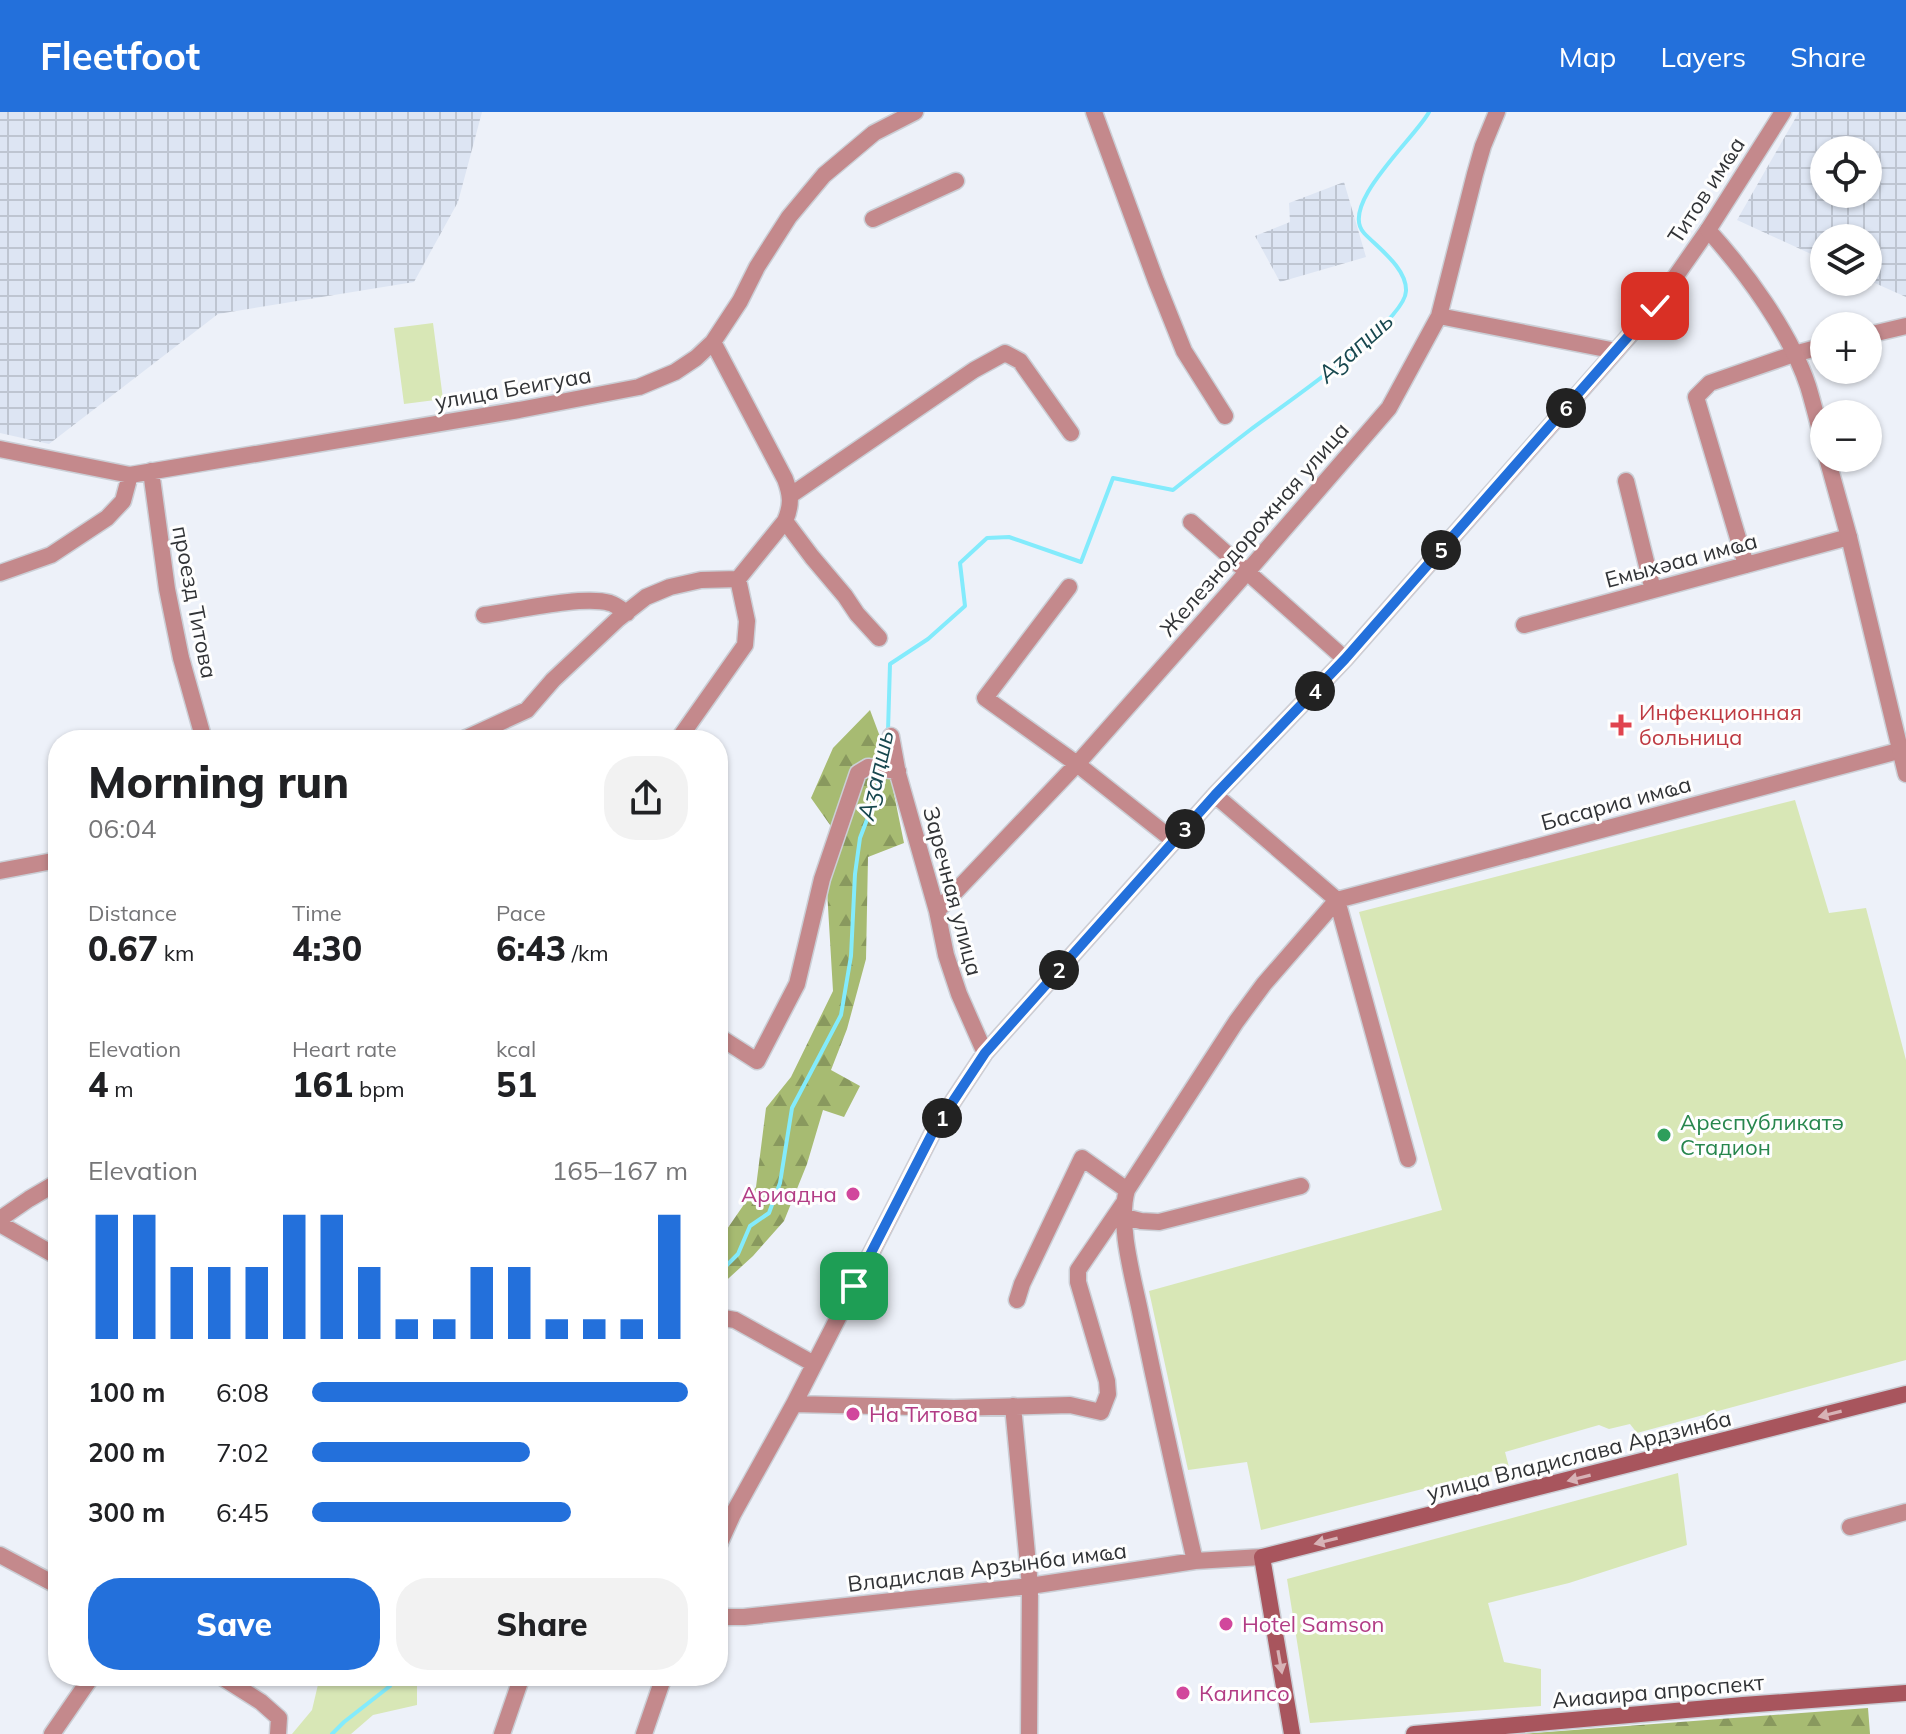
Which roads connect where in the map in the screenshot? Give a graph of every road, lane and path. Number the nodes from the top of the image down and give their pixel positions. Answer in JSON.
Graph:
{"nodes":[{"id":1,"x":915,"y":112,"type":"edge"},
{"id":2,"x":1094,"y":112,"type":"edge"},
{"id":3,"x":1497,"y":112,"type":"edge"},
{"id":4,"x":1783,"y":112,"type":"edge"},
{"id":5,"x":956,"y":181,"type":"dead end"},
{"id":6,"x":873,"y":219,"type":"dead end"},
{"id":7,"x":1708,"y":230,"type":"junction"},
{"id":8,"x":1439,"y":316,"type":"junction"},
{"id":9,"x":1906,"y":326,"type":"edge"},
{"id":10,"x":1882,"y":332,"type":"edge"},
{"id":11,"x":713,"y":342,"type":"junction"},
{"id":12,"x":1810,"y":350,"type":"edge"},
{"id":13,"x":1616,"y":351,"type":"junction"},
{"id":14,"x":1794,"y":354,"type":"junction"},
{"id":15,"x":1811,"y":400,"type":"edge"},
{"id":16,"x":1225,"y":416,"type":"dead end"},
{"id":17,"x":1071,"y":433,"type":"dead end"},
{"id":18,"x":0,"y":449,"type":"edge"},
{"id":19,"x":151,"y":471,"type":"junction"},
{"id":20,"x":1831,"y":472,"type":"edge"},
{"id":21,"x":130,"y":475,"type":"junction"},
{"id":22,"x":1626,"y":481,"type":"dead end"},
{"id":23,"x":791,"y":495,"type":"junction"},
{"id":24,"x":785,"y":521,"type":"junction"},
{"id":25,"x":1191,"y":522,"type":"dead end"},
{"id":26,"x":1849,"y":537,"type":"junction"},
{"id":27,"x":1746,"y":565,"type":"junction"},
{"id":28,"x":1248,"y":571,"type":"junction"},
{"id":29,"x":0,"y":573,"type":"edge"},
{"id":30,"x":738,"y":579,"type":"junction"},
{"id":31,"x":1069,"y":587,"type":"dead end"},
{"id":32,"x":1653,"y":590,"type":"junction"},
{"id":33,"x":627,"y":613,"type":"junction"},
{"id":34,"x":484,"y":615,"type":"dead end"},
{"id":35,"x":1524,"y":625,"type":"dead end"},
{"id":36,"x":879,"y":638,"type":"dead end"},
{"id":37,"x":1345,"y":659,"type":"junction"},
{"id":38,"x":201,"y":730,"type":"edge"},
{"id":39,"x":484,"y":730,"type":"edge"},
{"id":40,"x":685,"y":730,"type":"edge"},
{"id":41,"x":891,"y":736,"type":"dead end"},
{"id":42,"x":1903,"y":749,"type":"edge"},
{"id":43,"x":1077,"y":764,"type":"junction"},
{"id":44,"x":887,"y":770,"type":"junction"},
{"id":45,"x":1906,"y":774,"type":"edge"},
{"id":46,"x":1215,"y":795,"type":"junction"},
{"id":47,"x":1174,"y":841,"type":"junction"},
{"id":48,"x":48,"y":862,"type":"edge"},
{"id":49,"x":0,"y":871,"type":"edge"},
{"id":50,"x":1337,"y":900,"type":"junction"},
{"id":51,"x":937,"y":911,"type":"junction"},
{"id":52,"x":728,"y":1042,"type":"edge"},
{"id":53,"x":985,"y":1053,"type":"junction"},
{"id":54,"x":1408,"y":1159,"type":"dead end"},
{"id":55,"x":1301,"y":1186,"type":"dead end"},
{"id":56,"x":48,"y":1188,"type":"edge"},
{"id":57,"x":1125,"y":1204,"type":"junction"},
{"id":58,"x":0,"y":1222,"type":"edge"},
{"id":59,"x":48,"y":1251,"type":"edge"},
{"id":60,"x":1017,"y":1300,"type":"dead end"},
{"id":61,"x":728,"y":1319,"type":"edge"},
{"id":62,"x":814,"y":1364,"type":"junction"},
{"id":63,"x":1906,"y":1394,"type":"edge"},
{"id":64,"x":794,"y":1404,"type":"junction"},
{"id":65,"x":1013,"y":1406,"type":"junction"},
{"id":66,"x":1906,"y":1512,"type":"edge"},
{"id":67,"x":728,"y":1525,"type":"edge"},
{"id":68,"x":1850,"y":1527,"type":"dead end"},
{"id":69,"x":0,"y":1555,"type":"edge"},
{"id":70,"x":1262,"y":1557,"type":"junction"},
{"id":71,"x":1195,"y":1561,"type":"junction"},
{"id":72,"x":48,"y":1581,"type":"edge"},
{"id":73,"x":1030,"y":1586,"type":"junction"},
{"id":74,"x":728,"y":1617,"type":"edge"},
{"id":75,"x":85,"y":1686,"type":"edge"},
{"id":76,"x":236,"y":1686,"type":"edge"},
{"id":77,"x":519,"y":1686,"type":"edge"},
{"id":78,"x":661,"y":1686,"type":"edge"},
{"id":79,"x":1906,"y":1693,"type":"edge"},
{"id":80,"x":52,"y":1734,"type":"edge"},
{"id":81,"x":278,"y":1734,"type":"edge"},
{"id":82,"x":502,"y":1734,"type":"edge"},
{"id":83,"x":644,"y":1734,"type":"edge"},
{"id":84,"x":1029,"y":1734,"type":"edge"},
{"id":85,"x":1292,"y":1734,"type":"edge"},
{"id":86,"x":1414,"y":1734,"type":"edge"}],
"edges":[{"from":1,"to":11,"type":"street","name":"улица Беигуаа"},
{"from":2,"to":16,"type":"street"},
{"from":3,"to":8,"type":"street","name":"Железнодорожная улица"},
{"from":4,"to":7,"type":"street","name":"Титов имҩа"},
{"from":5,"to":6,"type":"street"},
{"from":7,"to":13,"type":"street","name":"Титов имҩа"},
{"from":7,"to":14,"type":"street"},
{"from":8,"to":13,"type":"street"},
{"from":8,"to":28,"type":"street","name":"Железнодорожная улица"},
{"from":9,"to":10,"type":"street"},
{"from":11,"to":19,"type":"street","name":"улица Беигуаа"},
{"from":11,"to":23,"type":"street"},
{"from":12,"to":14,"type":"street"},
{"from":13,"to":37,"type":"street","name":"Титов имҩа"},
{"from":14,"to":15,"type":"street"},
{"from":14,"to":27,"type":"street"},
{"from":17,"to":23,"type":"street"},
{"from":18,"to":21,"type":"street","name":"улица Беигуаа"},
{"from":19,"to":21,"type":"street","name":"улица Беигуаа"},
{"from":19,"to":38,"type":"street","name":"проезд Титова"},
{"from":20,"to":26,"type":"street"},
{"from":21,"to":29,"type":"street"},
{"from":22,"to":32,"type":"street"},
{"from":23,"to":24,"type":"street"},
{"from":24,"to":30,"type":"street"},
{"from":24,"to":36,"type":"street"},
{"from":25,"to":28,"type":"street"},
{"from":26,"to":27,"type":"street","name":"Емыхәаа имҩа"},
{"from":26,"to":42,"type":"street"},
{"from":27,"to":32,"type":"street","name":"Емыхәаа имҩа"},
{"from":28,"to":37,"type":"street"},
{"from":28,"to":43,"type":"street","name":"Железнодорожная улица"},
{"from":30,"to":33,"type":"street"},
{"from":30,"to":40,"type":"street"},
{"from":31,"to":43,"type":"street"},
{"from":32,"to":35,"type":"street","name":"Емыхәаа имҩа"},
{"from":33,"to":34,"type":"street"},
{"from":33,"to":39,"type":"street"},
{"from":37,"to":46,"type":"street","name":"Титов имҩа"},
{"from":41,"to":44,"type":"street","name":"Заречная улица"},
{"from":42,"to":45,"type":"street"},
{"from":42,"to":50,"type":"street","name":"Басариа имҩа"},
{"from":43,"to":47,"type":"street"},
{"from":43,"to":51,"type":"street","name":"Железнодорожная улица"},
{"from":44,"to":51,"type":"street","name":"Заречная улица"},
{"from":44,"to":52,"type":"street"},
{"from":46,"to":47,"type":"street","name":"Титов имҩа"},
{"from":46,"to":50,"type":"street"},
{"from":47,"to":53,"type":"street","name":"Титов имҩа"},
{"from":48,"to":49,"type":"street"},
{"from":50,"to":54,"type":"street"},
{"from":50,"to":57,"type":"street"},
{"from":51,"to":53,"type":"street","name":"Заречная улица"},
{"from":53,"to":62,"type":"street","name":"Титов имҩа"},
{"from":55,"to":57,"type":"street"},
{"from":56,"to":58,"type":"street"},
{"from":57,"to":60,"type":"street"},
{"from":57,"to":65,"type":"street"},
{"from":57,"to":71,"type":"street"},
{"from":58,"to":59,"type":"street"},
{"from":61,"to":62,"type":"street"},
{"from":62,"to":64,"type":"street","name":"Титов имҩа"},
{"from":63,"to":70,"type":"main road","name":"улица Владислава Ардзинба","one_way":true},
{"from":64,"to":65,"type":"street"},
{"from":64,"to":67,"type":"street","name":"Титов имҩа"},
{"from":65,"to":73,"type":"street"},
{"from":66,"to":68,"type":"street"},
{"from":69,"to":72,"type":"street"},
{"from":70,"to":71,"type":"street","name":"Владислав Арӡынба имҩа"},
{"from":70,"to":85,"type":"main road","one_way":true},
{"from":71,"to":73,"type":"street","name":"Владислав Арӡынба имҩа"},
{"from":73,"to":74,"type":"street","name":"Владислав Арӡынба имҩа"},
{"from":73,"to":84,"type":"street"},
{"from":75,"to":80,"type":"street"},
{"from":76,"to":81,"type":"street"},
{"from":77,"to":82,"type":"street"},
{"from":78,"to":83,"type":"street"},
{"from":79,"to":86,"type":"main road","name":"Аиааира апроспект"}]}
